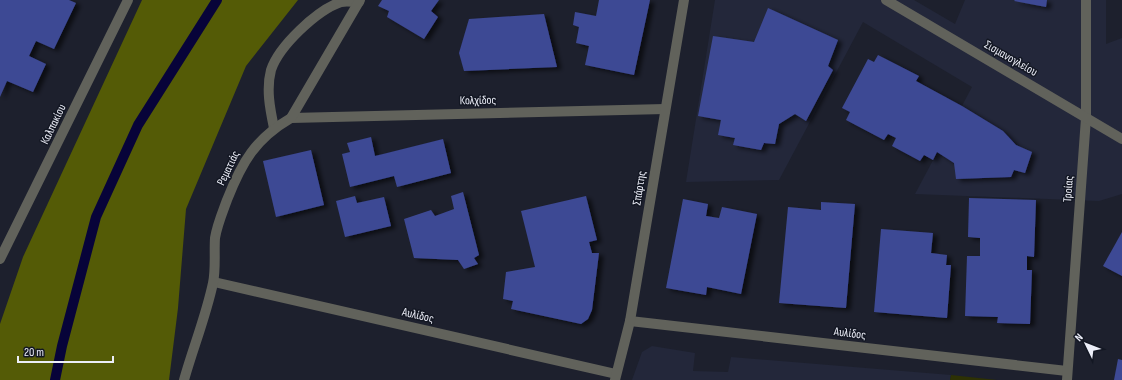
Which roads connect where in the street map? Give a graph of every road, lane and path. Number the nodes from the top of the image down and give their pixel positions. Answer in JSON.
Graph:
{"nodes":[{"id":1,"x":128,"y":0,"type":"edge"},
{"id":2,"x":684,"y":0,"type":"edge"},
{"id":3,"x":886,"y":0,"type":"edge"},
{"id":4,"x":1086,"y":0,"type":"edge"},
{"id":5,"x":360,"y":1,"type":"edge"},
{"id":6,"x":665,"y":109,"type":"junction"},
{"id":7,"x":291,"y":118,"type":"junction"},
{"id":8,"x":1086,"y":118,"type":"junction"},
{"id":9,"x":274,"y":128,"type":"junction"},
{"id":10,"x":1122,"y":138,"type":"edge"},
{"id":11,"x":0,"y":259,"type":"edge"},
{"id":12,"x":214,"y":282,"type":"junction"},
{"id":13,"x":630,"y":321,"type":"junction"},
{"id":14,"x":1067,"y":376,"type":"edge"},
{"id":15,"x":616,"y":377,"type":"edge"},
{"id":16,"x":184,"y":380,"type":"edge"}],
"edges":[{"from":1,"to":11,"type":"street","name":"Καλπακίου"},
{"from":2,"to":6,"type":"street","name":"Σπάρτης"},
{"from":3,"to":8,"type":"street","name":"Σισμανογλείου"},
{"from":4,"to":8,"type":"street","name":"Τροίας"},
{"from":5,"to":7,"type":"street","name":"Ρεματιάς"},
{"from":5,"to":9,"type":"street"},
{"from":6,"to":7,"type":"street","name":"Κολχίδος"},
{"from":6,"to":13,"type":"street","name":"Σπάρτης"},
{"from":7,"to":9,"type":"street","name":"Ρεματιάς"},
{"from":8,"to":10,"type":"street","name":"Σισμανογλείου"},
{"from":8,"to":14,"type":"street","name":"Τροίας"},
{"from":9,"to":12,"type":"street","name":"Ρεματιάς"},
{"from":12,"to":15,"type":"street","name":"Αυλίδος"},
{"from":12,"to":16,"type":"street","name":"Ρεματιάς"},
{"from":13,"to":14,"type":"street","name":"Αυλίδος"},
{"from":13,"to":15,"type":"street","name":"Σπάρτης"}]}
